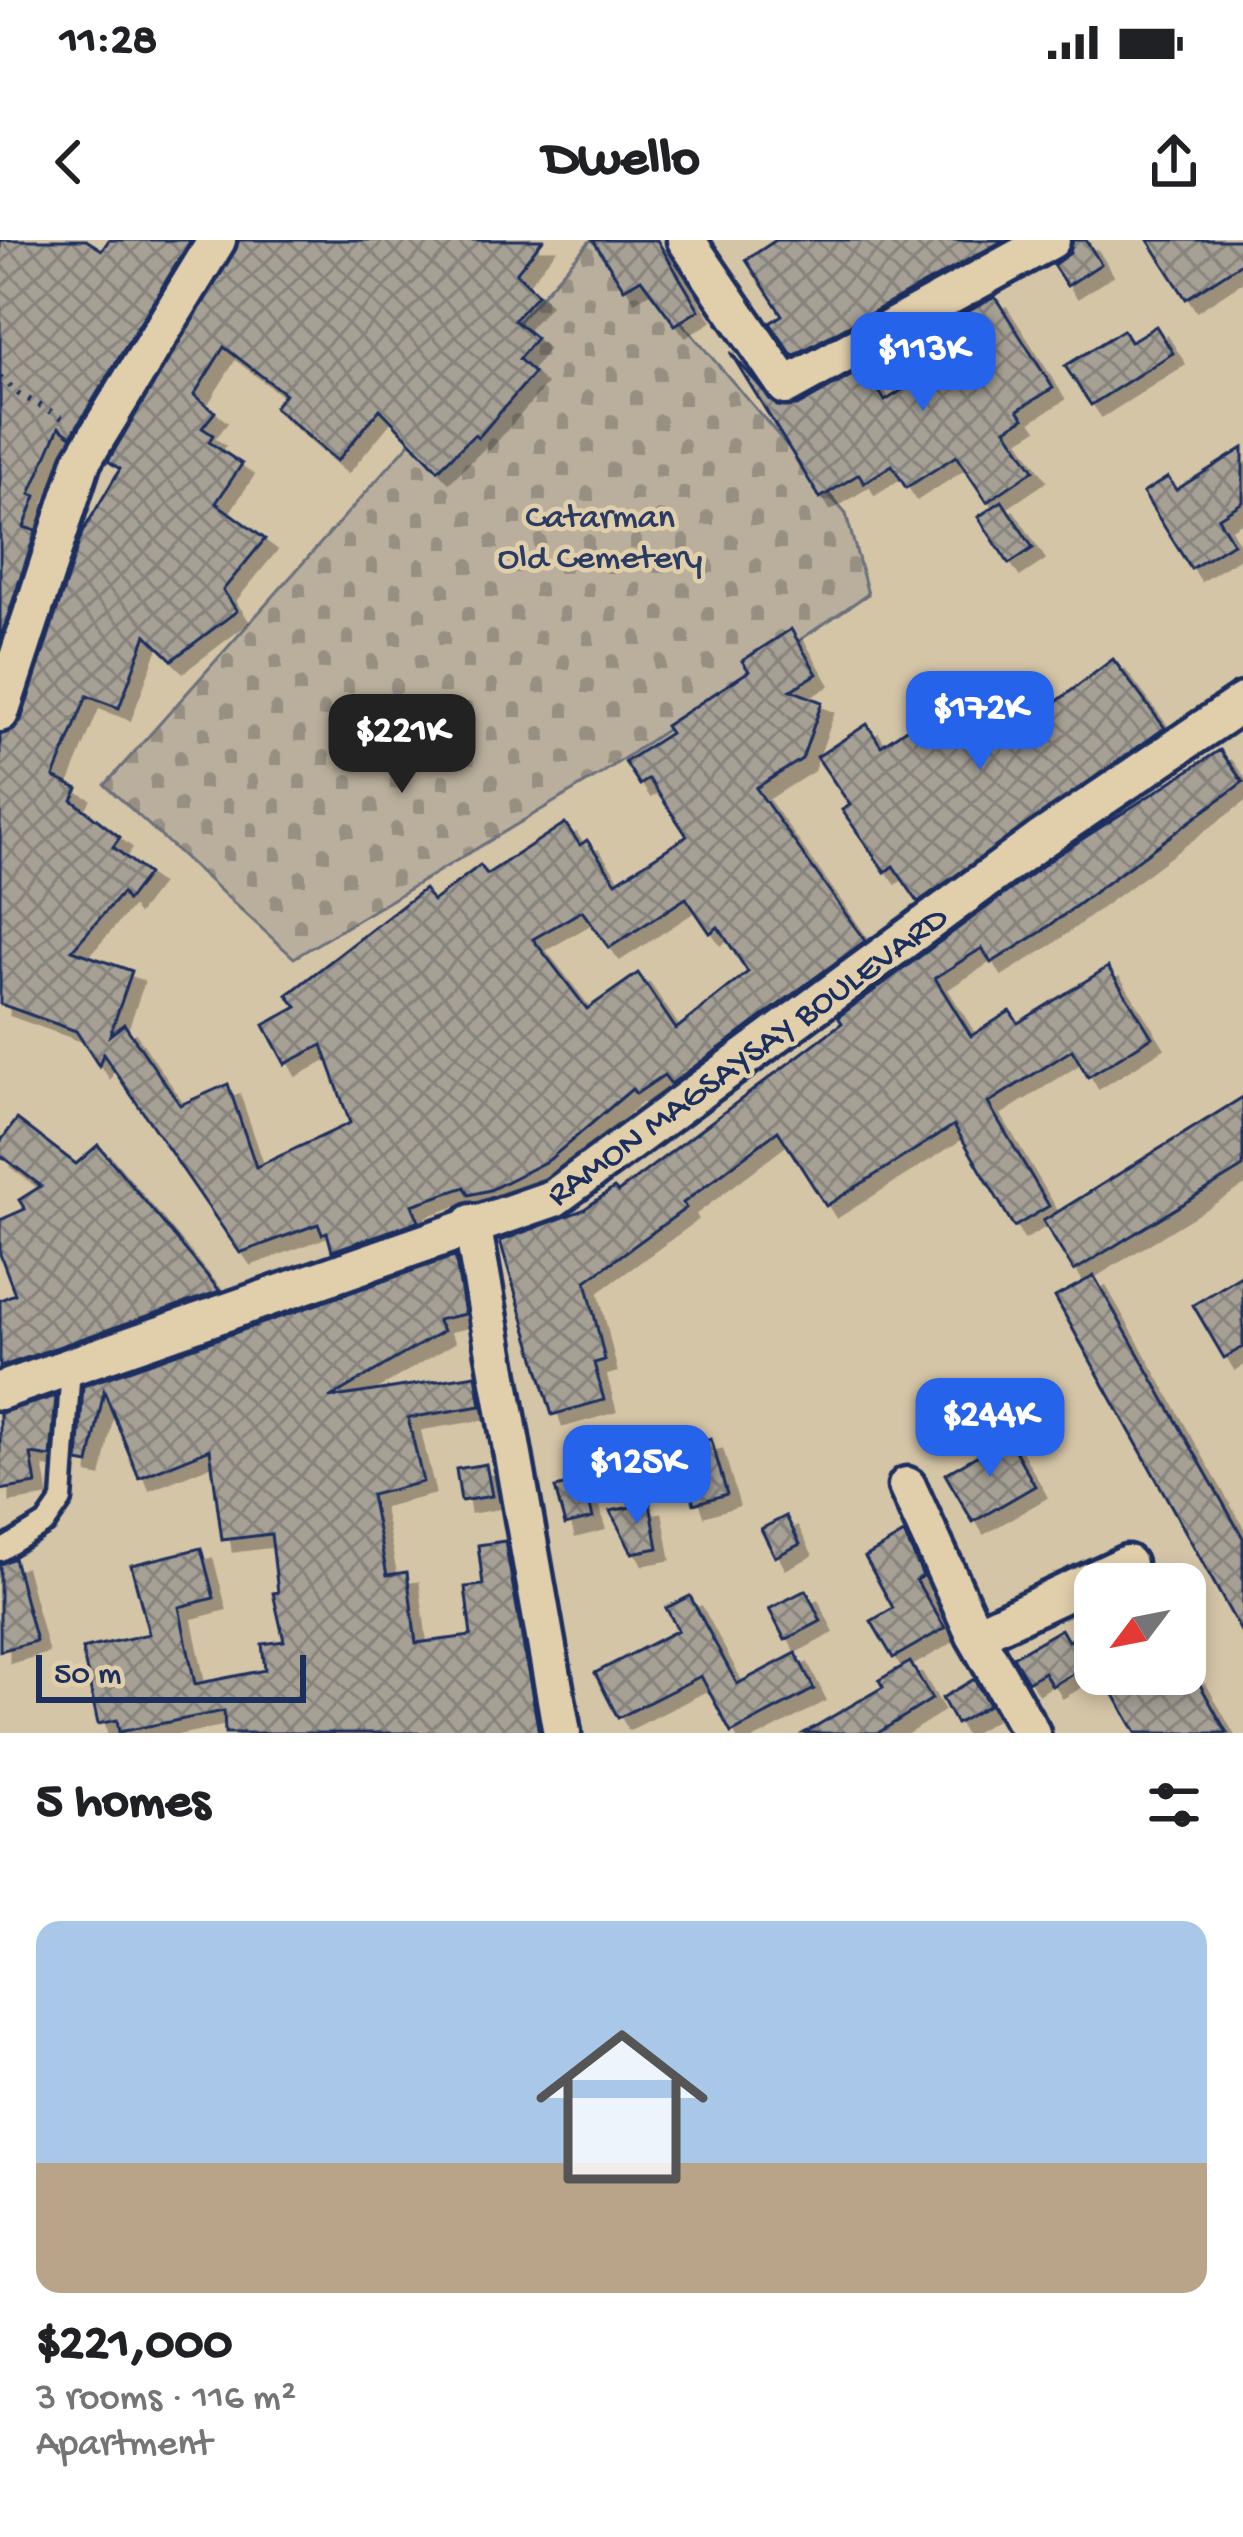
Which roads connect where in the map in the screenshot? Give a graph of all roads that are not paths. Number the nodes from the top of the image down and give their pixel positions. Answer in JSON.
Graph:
{"nodes":[{"id":1,"x":217,"y":240,"type":"edge"},
{"id":2,"x":686,"y":240,"type":"edge"},
{"id":3,"x":1051,"y":240,"type":"edge"},
{"id":4,"x":1243,"y":702,"type":"edge"},
{"id":5,"x":0,"y":713,"type":"edge"},
{"id":6,"x":472,"y":1223,"type":"junction"},
{"id":7,"x":71,"y":1366,"type":"junction"},
{"id":8,"x":0,"y":1391,"type":"edge"},
{"id":9,"x":907,"y":1486,"type":"dead end"},
{"id":10,"x":0,"y":1551,"type":"edge"},
{"id":11,"x":1074,"y":1589,"type":"edge"},
{"id":12,"x":975,"y":1635,"type":"junction"},
{"id":13,"x":562,"y":1733,"type":"edge"},
{"id":14,"x":1030,"y":1733,"type":"edge"}],
"edges":[{"from":1,"to":5,"type":"street"},
{"from":2,"to":3,"type":"street"},
{"from":4,"to":6,"type":"street","name":"RAMON MAGSAYSAY BOULEVARD"},
{"from":6,"to":7,"type":"street","name":"RAMON MAGSAYSAY BOULEVARD"},
{"from":6,"to":13,"type":"street"},
{"from":7,"to":8,"type":"street","name":"RAMON MAGSAYSAY BOULEVARD"},
{"from":7,"to":10,"type":"lane"},
{"from":9,"to":12,"type":"street"},
{"from":11,"to":12,"type":"street"},
{"from":12,"to":14,"type":"street"}]}
